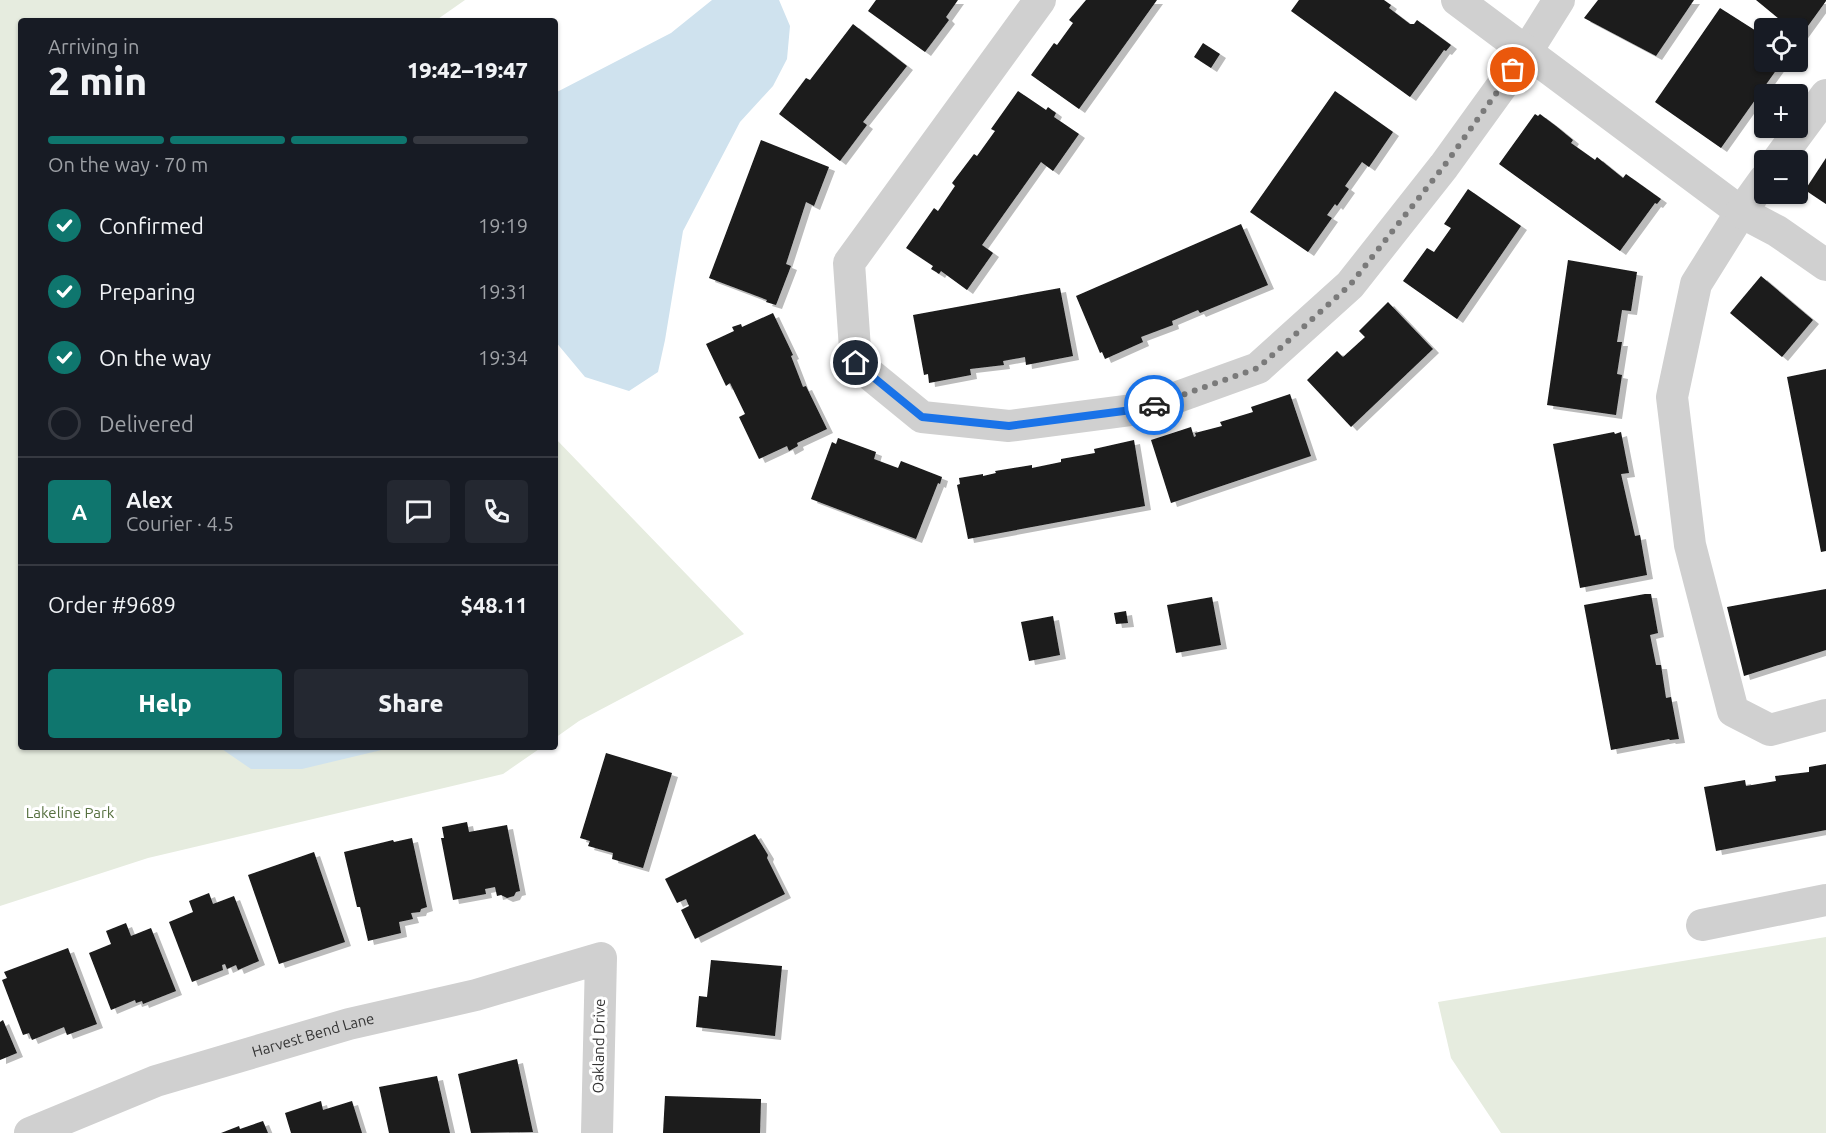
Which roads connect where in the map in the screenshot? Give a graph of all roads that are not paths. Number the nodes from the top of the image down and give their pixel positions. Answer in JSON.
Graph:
{"nodes":[{"id":1,"x":1040,"y":0,"type":"edge"},
{"id":2,"x":1457,"y":0,"type":"edge"},
{"id":3,"x":1559,"y":0,"type":"edge"},
{"id":4,"x":1527,"y":51,"type":"junction"},
{"id":5,"x":1826,"y":95,"type":"edge"},
{"id":6,"x":1785,"y":150,"type":"edge"},
{"id":7,"x":1754,"y":194,"type":"edge"},
{"id":8,"x":1741,"y":212,"type":"junction"},
{"id":9,"x":1826,"y":265,"type":"edge"},
{"id":10,"x":1826,"y":715,"type":"edge"},
{"id":11,"x":1826,"y":900,"type":"edge"},
{"id":12,"x":1702,"y":925,"type":"dead end"},
{"id":13,"x":601,"y":958,"type":"joint"},
{"id":14,"x":30,"y":1133,"type":"edge"},
{"id":15,"x":597,"y":1133,"type":"edge"}],
"edges":[{"from":1,"to":4,"type":"street"},
{"from":2,"to":4,"type":"street"},
{"from":3,"to":4,"type":"street"},
{"from":4,"to":8,"type":"street"},
{"from":5,"to":6,"type":"street"},
{"from":7,"to":8,"type":"street"},
{"from":8,"to":9,"type":"street"},
{"from":8,"to":10,"type":"street"},
{"from":11,"to":12,"type":"street"},
{"from":13,"to":14,"type":"street","name":"Harvest Bend Lane"},
{"from":13,"to":15,"type":"street","name":"Oakland Drive"}]}
